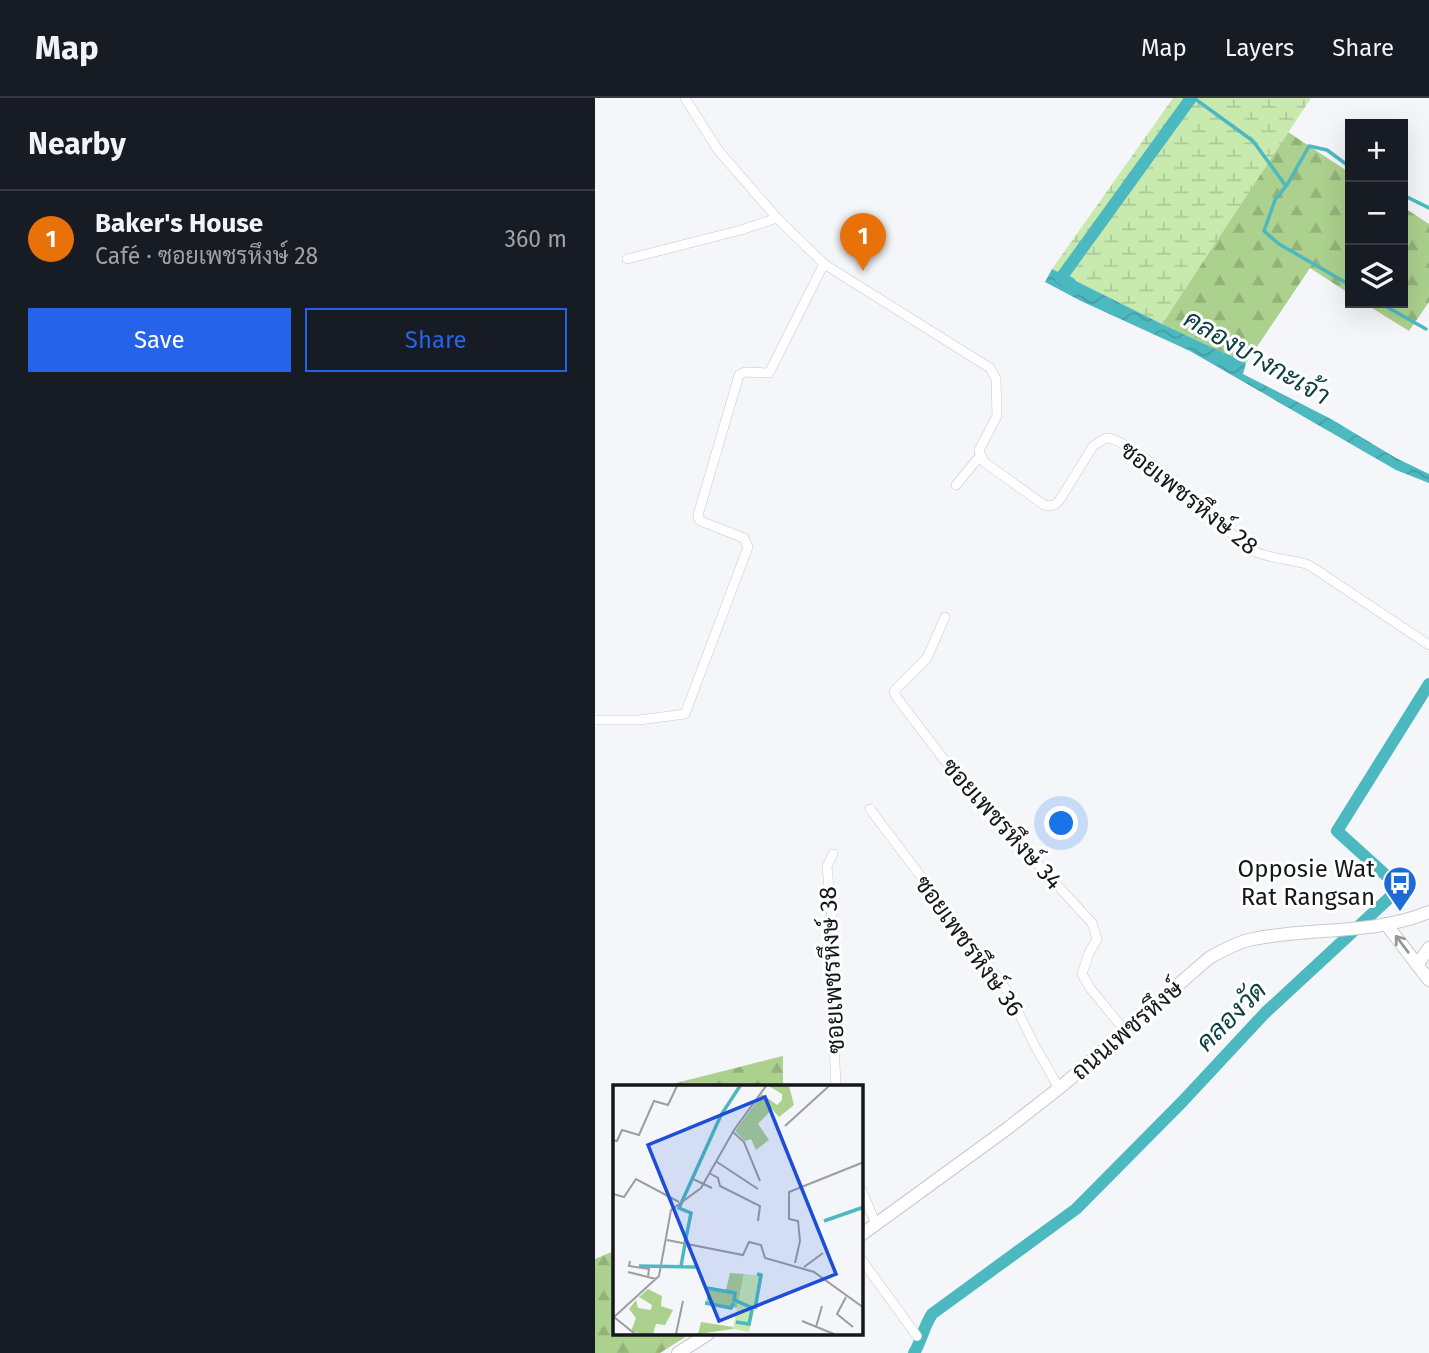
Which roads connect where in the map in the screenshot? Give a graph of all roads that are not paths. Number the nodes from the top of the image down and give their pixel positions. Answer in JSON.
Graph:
{"nodes":[{"id":1,"x":685,"y":98,"type":"edge"},
{"id":2,"x":777,"y":218,"type":"junction"},
{"id":3,"x":627,"y":259,"type":"dead end"},
{"id":4,"x":824,"y":264,"type":"junction"},
{"id":5,"x":980,"y":456,"type":"junction"},
{"id":6,"x":956,"y":485,"type":"dead end"},
{"id":7,"x":945,"y":617,"type":"dead end"},
{"id":8,"x":1429,"y":645,"type":"edge"},
{"id":9,"x":595,"y":720,"type":"edge"},
{"id":10,"x":870,"y":809,"type":"dead end"},
{"id":11,"x":833,"y":854,"type":"dead end"},
{"id":12,"x":1429,"y":912,"type":"edge"},
{"id":13,"x":1386,"y":924,"type":"junction"},
{"id":14,"x":1429,"y":948,"type":"edge"},
{"id":15,"x":1417,"y":965,"type":"junction"},
{"id":16,"x":1429,"y":980,"type":"edge"},
{"id":17,"x":1126,"y":1032,"type":"junction"},
{"id":18,"x":836,"y":1085,"type":"edge"},
{"id":19,"x":1059,"y":1088,"type":"junction"},
{"id":20,"x":863,"y":1194,"type":"edge"},
{"id":21,"x":876,"y":1224,"type":"junction"},
{"id":22,"x":863,"y":1234,"type":"edge"},
{"id":23,"x":863,"y":1262,"type":"edge"},
{"id":24,"x":705,"y":1336,"type":"edge"},
{"id":25,"x":917,"y":1336,"type":"dead end"},
{"id":26,"x":678,"y":1353,"type":"edge"}],
"edges":[{"from":1,"to":2,"type":"street"},
{"from":2,"to":3,"type":"street"},
{"from":2,"to":4,"type":"street"},
{"from":4,"to":5,"type":"street"},
{"from":4,"to":9,"type":"street"},
{"from":5,"to":6,"type":"street"},
{"from":5,"to":8,"type":"street","name":"ซอยเพชรหึงษ์ 28"},
{"from":7,"to":17,"type":"street","name":"ซอยเพชรหึงษ์ 34"},
{"from":10,"to":19,"type":"street","name":"ซอยเพชรหึงษ์ 36"},
{"from":11,"to":18,"type":"street","name":"ซอยเพชรหึงษ์ 38"},
{"from":12,"to":13,"type":"main road","name":"ถนนเพชรหึงษ์"},
{"from":15,"to":13,"type":"main road","one_way":true},
{"from":13,"to":17,"type":"main road","name":"ถนนเพชรหึงษ์"},
{"from":14,"to":15,"type":"main road"},
{"from":15,"to":16,"type":"main road"},
{"from":17,"to":19,"type":"main road","name":"ถนนเพชรหึงษ์"},
{"from":19,"to":21,"type":"main road","name":"ถนนเพชรหึงษ์"},
{"from":20,"to":21,"type":"street"},
{"from":21,"to":22,"type":"main road","name":"ถนนเพชรหึงษ์"},
{"from":23,"to":25,"type":"street"},
{"from":24,"to":26,"type":"main road"}]}
